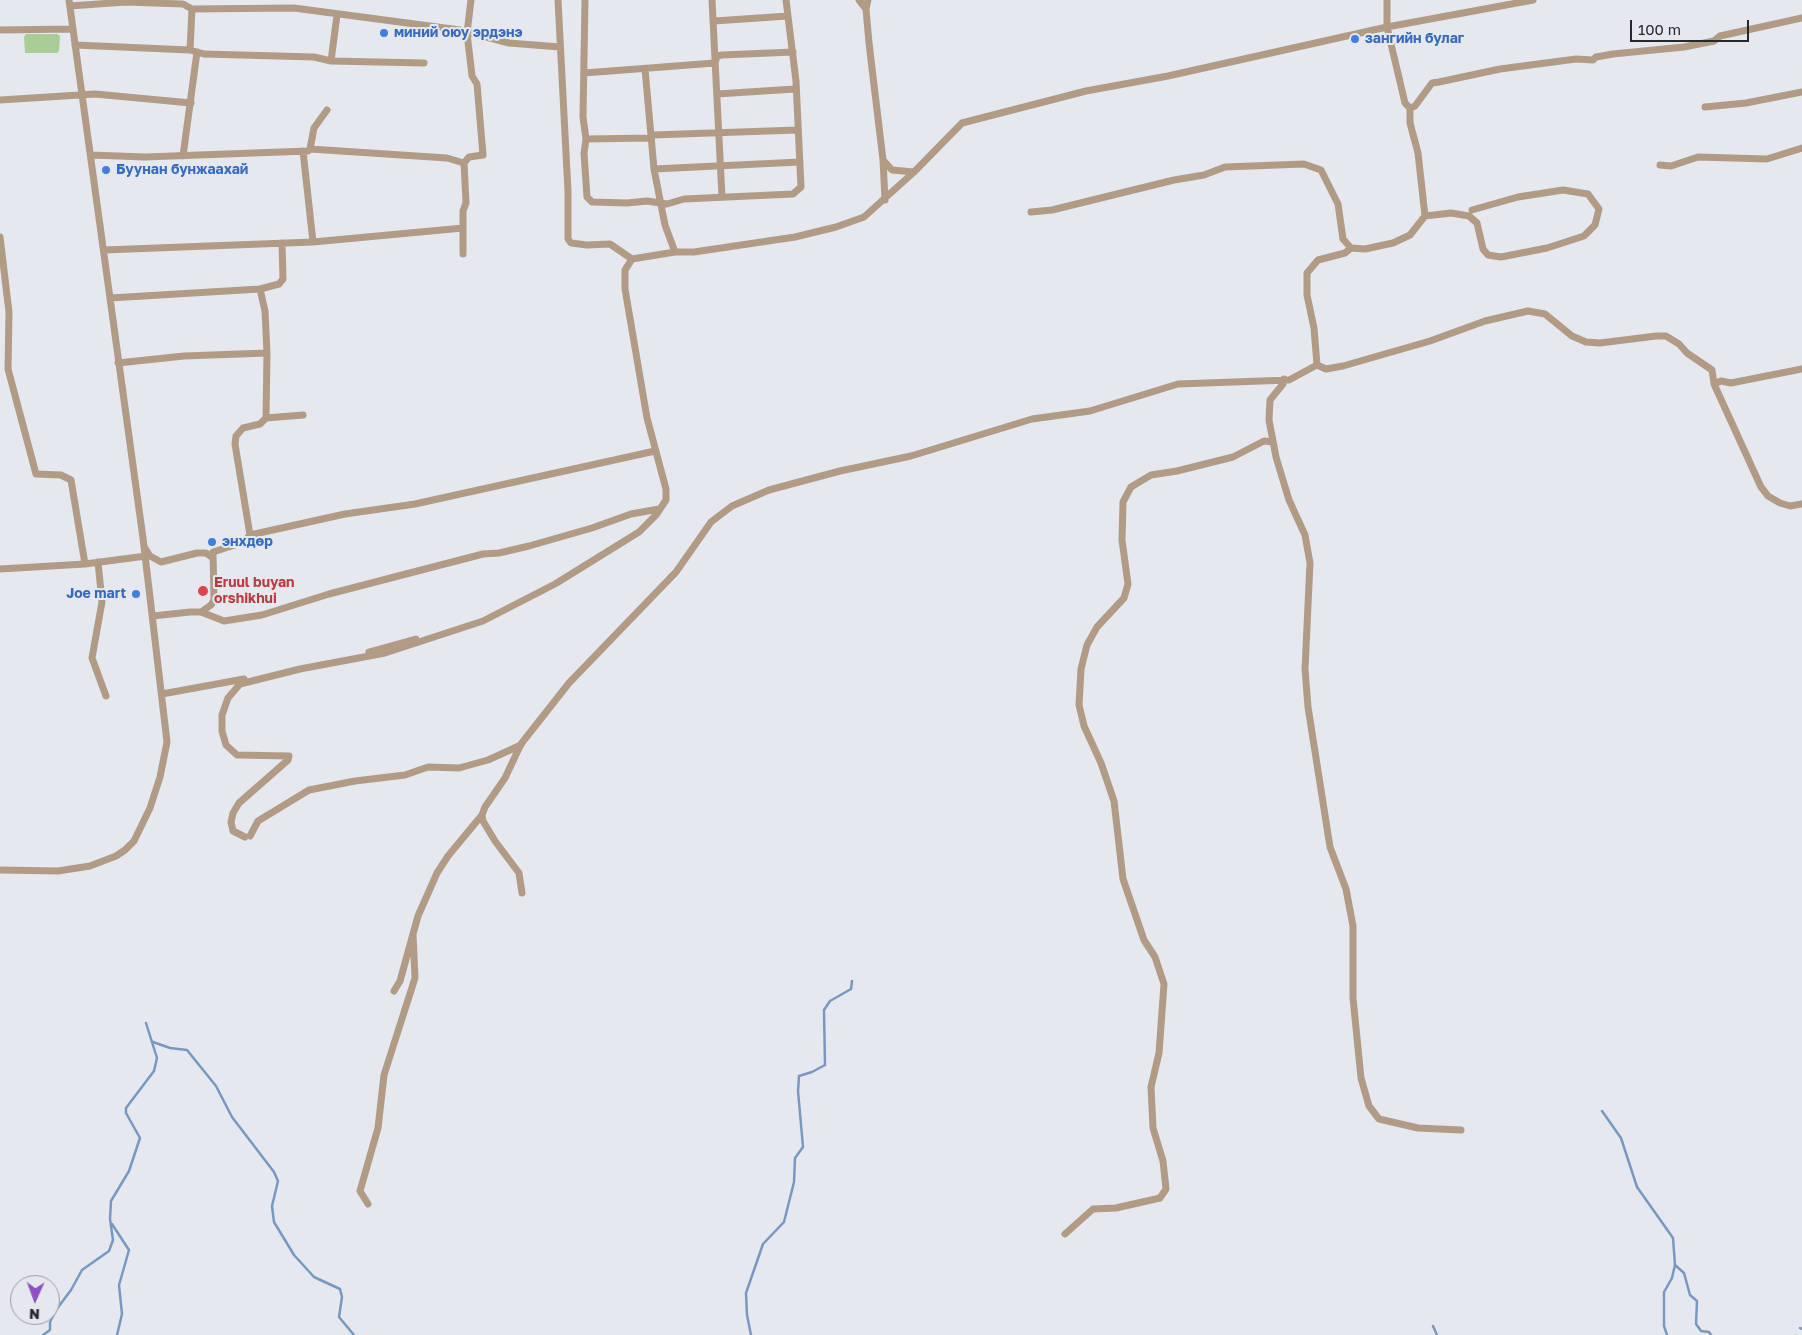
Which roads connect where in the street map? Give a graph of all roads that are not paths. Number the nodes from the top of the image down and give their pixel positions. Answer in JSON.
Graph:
{"nodes":[{"id":1,"x":225,"y":0,"type":"edge"},
{"id":2,"x":472,"y":0,"type":"edge"},
{"id":3,"x":558,"y":0,"type":"edge"},
{"id":4,"x":585,"y":0,"type":"edge"},
{"id":5,"x":712,"y":0,"type":"edge"},
{"id":6,"x":786,"y":0,"type":"edge"},
{"id":7,"x":859,"y":0,"type":"edge"},
{"id":8,"x":868,"y":0,"type":"edge"},
{"id":9,"x":1387,"y":0,"type":"edge"},
{"id":10,"x":1533,"y":0,"type":"edge"},
{"id":11,"x":69,"y":3,"type":"edge"},
{"id":12,"x":224,"y":8,"type":"junction"},
{"id":13,"x":192,"y":9,"type":"junction"},
{"id":14,"x":866,"y":9,"type":"junction"},
{"id":15,"x":337,"y":15,"type":"junction"},
{"id":16,"x":788,"y":16,"type":"junction"},
{"id":17,"x":1802,"y":18,"type":"edge"},
{"id":18,"x":714,"y":21,"type":"junction"},
{"id":19,"x":1387,"y":27,"type":"junction"},
{"id":20,"x":73,"y":29,"type":"junction"},
{"id":21,"x":0,"y":30,"type":"edge"},
{"id":22,"x":466,"y":33,"type":"junction"},
{"id":23,"x":75,"y":45,"type":"junction"},
{"id":24,"x":560,"y":47,"type":"junction"},
{"id":25,"x":193,"y":51,"type":"junction"},
{"id":26,"x":793,"y":52,"type":"junction"},
{"id":27,"x":716,"y":60,"type":"junction"},
{"id":28,"x":331,"y":61,"type":"junction"},
{"id":29,"x":424,"y":63,"type":"dead end"},
{"id":30,"x":645,"y":69,"type":"junction"},
{"id":31,"x":584,"y":73,"type":"junction"},
{"id":32,"x":795,"y":90,"type":"junction"},
{"id":33,"x":1802,"y":92,"type":"edge"},
{"id":34,"x":83,"y":94,"type":"junction"},
{"id":35,"x":718,"y":94,"type":"junction"},
{"id":36,"x":0,"y":100,"type":"edge"},
{"id":37,"x":191,"y":103,"type":"junction"},
{"id":38,"x":1705,"y":107,"type":"dead end"},
{"id":39,"x":1410,"y":108,"type":"junction"},
{"id":40,"x":327,"y":110,"type":"dead end"},
{"id":41,"x":797,"y":130,"type":"junction"},
{"id":42,"x":719,"y":132,"type":"junction"},
{"id":43,"x":586,"y":138,"type":"junction"},
{"id":44,"x":650,"y":138,"type":"junction"},
{"id":45,"x":1802,"y":148,"type":"edge"},
{"id":46,"x":306,"y":150,"type":"junction"},
{"id":47,"x":91,"y":155,"type":"junction"},
{"id":48,"x":184,"y":156,"type":"junction"},
{"id":49,"x":883,"y":160,"type":"junction"},
{"id":50,"x":800,"y":162,"type":"junction"},
{"id":51,"x":464,"y":163,"type":"junction"},
{"id":52,"x":1660,"y":165,"type":"dead end"},
{"id":53,"x":721,"y":166,"type":"junction"},
{"id":54,"x":654,"y":169,"type":"junction"},
{"id":55,"x":914,"y":172,"type":"junction"},
{"id":56,"x":722,"y":197,"type":"junction"},
{"id":57,"x":886,"y":200,"type":"junction"},
{"id":58,"x":660,"y":204,"type":"junction"},
{"id":59,"x":1472,"y":210,"type":"dead end"},
{"id":60,"x":1030,"y":212,"type":"dead end"},
{"id":61,"x":1425,"y":216,"type":"junction"},
{"id":62,"x":463,"y":228,"type":"junction"},
{"id":63,"x":0,"y":237,"type":"edge"},
{"id":64,"x":313,"y":242,"type":"junction"},
{"id":65,"x":282,"y":244,"type":"junction"},
{"id":66,"x":1351,"y":248,"type":"junction"},
{"id":67,"x":104,"y":250,"type":"junction"},
{"id":68,"x":676,"y":252,"type":"junction"},
{"id":69,"x":463,"y":254,"type":"dead end"},
{"id":70,"x":632,"y":258,"type":"junction"},
{"id":71,"x":260,"y":289,"type":"junction"},
{"id":72,"x":110,"y":298,"type":"junction"},
{"id":73,"x":267,"y":352,"type":"junction"},
{"id":74,"x":118,"y":363,"type":"junction"},
{"id":75,"x":1317,"y":365,"type":"junction"},
{"id":76,"x":1802,"y":369,"type":"edge"},
{"id":77,"x":1284,"y":379,"type":"junction"},
{"id":78,"x":1714,"y":384,"type":"junction"},
{"id":79,"x":303,"y":415,"type":"dead end"},
{"id":80,"x":266,"y":418,"type":"junction"},
{"id":81,"x":1273,"y":442,"type":"junction"},
{"id":82,"x":655,"y":451,"type":"junction"},
{"id":83,"x":1802,"y":504,"type":"edge"},
{"id":84,"x":659,"y":509,"type":"junction"},
{"id":85,"x":250,"y":535,"type":"junction"},
{"id":86,"x":144,"y":546,"type":"junction"},
{"id":87,"x":146,"y":556,"type":"junction"},
{"id":88,"x":212,"y":557,"type":"junction"},
{"id":89,"x":98,"y":562,"type":"junction"},
{"id":90,"x":85,"y":564,"type":"junction"},
{"id":91,"x":0,"y":569,"type":"edge"},
{"id":92,"x":201,"y":612,"type":"junction"},
{"id":93,"x":152,"y":616,"type":"junction"},
{"id":94,"x":446,"y":632,"type":"junction"},
{"id":95,"x":162,"y":694,"type":"junction"},
{"id":96,"x":106,"y":696,"type":"dead end"},
{"id":97,"x":521,"y":744,"type":"junction"},
{"id":98,"x":482,"y":815,"type":"junction"},
{"id":99,"x":0,"y":870,"type":"edge"},
{"id":100,"x":522,"y":893,"type":"dead end"},
{"id":101,"x":413,"y":934,"type":"junction"},
{"id":102,"x":394,"y":991,"type":"dead end"},
{"id":103,"x":1461,"y":1130,"type":"dead end"},
{"id":104,"x":368,"y":1204,"type":"dead end"},
{"id":105,"x":1065,"y":1234,"type":"dead end"}],
"edges":[{"from":1,"to":12,"type":"street"},
{"from":2,"to":22,"type":"street"},
{"from":3,"to":24,"type":"street"},
{"from":4,"to":31,"type":"street"},
{"from":5,"to":18,"type":"street"},
{"from":6,"to":16,"type":"street"},
{"from":7,"to":14,"type":"street"},
{"from":8,"to":14,"type":"street"},
{"from":9,"to":19,"type":"street"},
{"from":10,"to":19,"type":"street"},
{"from":11,"to":13,"type":"street"},
{"from":11,"to":20,"type":"street"},
{"from":12,"to":13,"type":"street"},
{"from":12,"to":15,"type":"street"},
{"from":13,"to":25,"type":"street"},
{"from":14,"to":49,"type":"street"},
{"from":15,"to":22,"type":"street"},
{"from":15,"to":28,"type":"street"},
{"from":16,"to":18,"type":"street"},
{"from":16,"to":26,"type":"street"},
{"from":17,"to":39,"type":"street"},
{"from":18,"to":27,"type":"street"},
{"from":19,"to":39,"type":"street"},
{"from":19,"to":55,"type":"street"},
{"from":20,"to":21,"type":"street"},
{"from":20,"to":23,"type":"street"},
{"from":22,"to":24,"type":"street"},
{"from":22,"to":51,"type":"street"},
{"from":23,"to":25,"type":"street"},
{"from":23,"to":34,"type":"street"},
{"from":24,"to":70,"type":"street"},
{"from":25,"to":28,"type":"street"},
{"from":25,"to":37,"type":"street"},
{"from":26,"to":27,"type":"street"},
{"from":26,"to":32,"type":"street"},
{"from":27,"to":30,"type":"street"},
{"from":27,"to":35,"type":"street"},
{"from":28,"to":29,"type":"street"},
{"from":30,"to":31,"type":"street"},
{"from":30,"to":44,"type":"street"},
{"from":31,"to":43,"type":"street"},
{"from":32,"to":35,"type":"street"},
{"from":32,"to":41,"type":"street"},
{"from":33,"to":38,"type":"street"},
{"from":34,"to":36,"type":"street"},
{"from":34,"to":37,"type":"street"},
{"from":34,"to":47,"type":"street"},
{"from":35,"to":42,"type":"street"},
{"from":37,"to":48,"type":"street"},
{"from":39,"to":61,"type":"street"},
{"from":40,"to":46,"type":"street"},
{"from":41,"to":42,"type":"street"},
{"from":41,"to":50,"type":"street"},
{"from":42,"to":44,"type":"street"},
{"from":42,"to":53,"type":"street"},
{"from":43,"to":44,"type":"street"},
{"from":43,"to":58,"type":"street"},
{"from":44,"to":54,"type":"street"},
{"from":45,"to":52,"type":"street"},
{"from":46,"to":48,"type":"street"},
{"from":46,"to":51,"type":"street"},
{"from":46,"to":64,"type":"street"},
{"from":47,"to":48,"type":"street"},
{"from":47,"to":67,"type":"street"},
{"from":49,"to":55,"type":"street"},
{"from":49,"to":57,"type":"street"},
{"from":50,"to":53,"type":"street"},
{"from":50,"to":56,"type":"street"},
{"from":51,"to":62,"type":"street"},
{"from":53,"to":54,"type":"street"},
{"from":53,"to":56,"type":"street"},
{"from":54,"to":58,"type":"street"},
{"from":55,"to":57,"type":"street"},
{"from":56,"to":58,"type":"street"},
{"from":57,"to":68,"type":"street"},
{"from":58,"to":68,"type":"street"},
{"from":59,"to":61,"type":"street"},
{"from":60,"to":66,"type":"street"},
{"from":61,"to":66,"type":"street"},
{"from":62,"to":64,"type":"street"},
{"from":62,"to":69,"type":"street"},
{"from":63,"to":90,"type":"street"},
{"from":64,"to":65,"type":"street"},
{"from":65,"to":67,"type":"street"},
{"from":65,"to":71,"type":"street"},
{"from":66,"to":75,"type":"street"},
{"from":67,"to":72,"type":"street"},
{"from":68,"to":70,"type":"street"},
{"from":70,"to":82,"type":"street"},
{"from":71,"to":72,"type":"street"},
{"from":71,"to":73,"type":"street"},
{"from":72,"to":74,"type":"street"},
{"from":73,"to":74,"type":"street"},
{"from":73,"to":80,"type":"street"},
{"from":74,"to":86,"type":"street"},
{"from":75,"to":77,"type":"street"},
{"from":75,"to":78,"type":"street"},
{"from":76,"to":78,"type":"street"},
{"from":77,"to":81,"type":"street"},
{"from":77,"to":97,"type":"street"},
{"from":78,"to":83,"type":"street"},
{"from":79,"to":80,"type":"street"},
{"from":80,"to":85,"type":"street"},
{"from":81,"to":103,"type":"street"},
{"from":81,"to":105,"type":"street"},
{"from":82,"to":84,"type":"street"},
{"from":82,"to":85,"type":"street"},
{"from":84,"to":92,"type":"street"},
{"from":84,"to":94,"type":"street"},
{"from":85,"to":88,"type":"street"},
{"from":86,"to":87,"type":"street"},
{"from":86,"to":88,"type":"street"},
{"from":87,"to":89,"type":"street"},
{"from":87,"to":93,"type":"street"},
{"from":88,"to":92,"type":"street"},
{"from":89,"to":90,"type":"street"},
{"from":89,"to":96,"type":"street"},
{"from":90,"to":91,"type":"street"},
{"from":92,"to":93,"type":"street"},
{"from":93,"to":95,"type":"street"},
{"from":94,"to":95,"type":"street"},
{"from":94,"to":97,"type":"street"},
{"from":95,"to":99,"type":"street"},
{"from":97,"to":98,"type":"street"},
{"from":98,"to":100,"type":"street"},
{"from":98,"to":101,"type":"street"},
{"from":101,"to":102,"type":"street"},
{"from":101,"to":104,"type":"street"}]}
